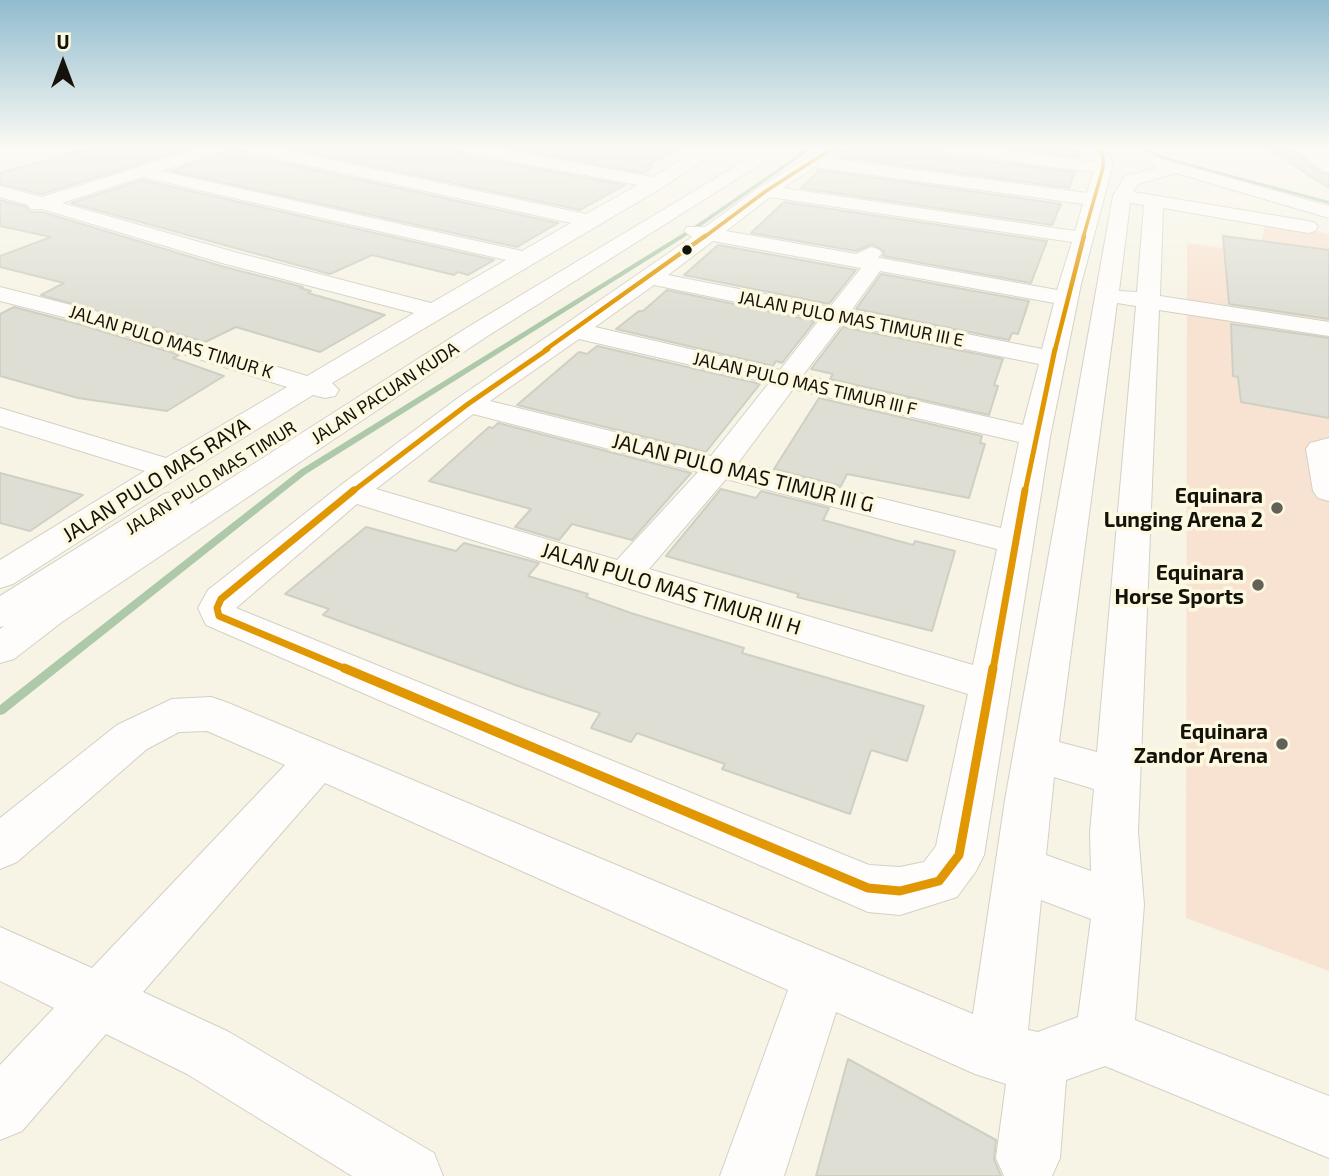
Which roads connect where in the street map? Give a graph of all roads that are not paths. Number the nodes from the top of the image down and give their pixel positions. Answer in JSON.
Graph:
{"nodes":[{"id":1,"x":37,"y":203,"type":"edge"},
{"id":2,"x":44,"y":203,"type":"edge"},
{"id":3,"x":282,"y":203,"type":"edge"},
{"id":4,"x":508,"y":203,"type":"edge"},
{"id":5,"x":622,"y":203,"type":"edge"},
{"id":6,"x":643,"y":203,"type":"edge"},
{"id":7,"x":693,"y":203,"type":"edge"},
{"id":8,"x":748,"y":203,"type":"edge"},
{"id":9,"x":845,"y":203,"type":"edge"},
{"id":10,"x":923,"y":203,"type":"edge"},
{"id":11,"x":1106,"y":203,"type":"edge"},
{"id":12,"x":1109,"y":203,"type":"edge"},
{"id":13,"x":1154,"y":203,"type":"edge"},
{"id":14,"x":1165,"y":203,"type":"edge"},
{"id":15,"x":1297,"y":203,"type":"edge"},
{"id":16,"x":40,"y":204,"type":"junction"},
{"id":17,"x":1329,"y":212,"type":"edge"},
{"id":18,"x":913,"y":213,"type":"junction"},
{"id":19,"x":10,"y":214,"type":"dead end"},
{"id":20,"x":666,"y":220,"type":"junction"},
{"id":21,"x":590,"y":221,"type":"junction"},
{"id":22,"x":710,"y":229,"type":"junction"},
{"id":23,"x":1329,"y":231,"type":"edge"},
{"id":24,"x":1084,"y":238,"type":"junction"},
{"id":25,"x":883,"y":254,"type":"junction"},
{"id":26,"x":526,"y":258,"type":"junction"},
{"id":27,"x":650,"y":278,"type":"junction"},
{"id":28,"x":1068,"y":291,"type":"junction"},
{"id":29,"x":0,"y":294,"type":"edge"},
{"id":30,"x":1107,"y":295,"type":"junction"},
{"id":31,"x":1148,"y":301,"type":"junction"},
{"id":32,"x":434,"y":311,"type":"junction"},
{"id":33,"x":836,"y":316,"type":"junction"},
{"id":34,"x":1329,"y":329,"type":"edge"},
{"id":35,"x":574,"y":330,"type":"junction"},
{"id":36,"x":1052,"y":359,"type":"junction"},
{"id":37,"x":785,"y":380,"type":"junction"},
{"id":38,"x":326,"y":390,"type":"junction"},
{"id":39,"x":468,"y":404,"type":"junction"},
{"id":40,"x":0,"y":417,"type":"edge"},
{"id":41,"x":1035,"y":437,"type":"junction"},
{"id":42,"x":1329,"y":447,"type":"edge"},
{"id":43,"x":1082,"y":458,"type":"junction"},
{"id":44,"x":719,"y":467,"type":"junction"},
{"id":45,"x":170,"y":469,"type":"junction"},
{"id":46,"x":1137,"y":471,"type":"junction"},
{"id":47,"x":239,"y":475,"type":"junction"},
{"id":48,"x":1329,"y":491,"type":"edge"},
{"id":49,"x":352,"y":492,"type":"junction"},
{"id":50,"x":1017,"y":543,"type":"junction"},
{"id":51,"x":1,"y":575,"type":"edge"},
{"id":52,"x":624,"y":575,"type":"junction"},
{"id":53,"x":0,"y":614,"type":"edge"},
{"id":54,"x":0,"y":649,"type":"edge"},
{"id":55,"x":990,"y":685,"type":"junction"},
{"id":56,"x":1037,"y":754,"type":"junction"},
{"id":57,"x":318,"y":760,"type":"junction"},
{"id":58,"x":1118,"y":776,"type":"junction"},
{"id":59,"x":0,"y":847,"type":"edge"},
{"id":60,"x":1021,"y":870,"type":"junction"},
{"id":61,"x":1118,"y":905,"type":"junction"},
{"id":62,"x":0,"y":953,"type":"edge"},
{"id":63,"x":820,"y":977,"type":"junction"},
{"id":64,"x":99,"y":1001,"type":"junction"},
{"id":65,"x":1105,"y":1037,"type":"junction"},
{"id":66,"x":1017,"y":1057,"type":"junction"},
{"id":67,"x":0,"y":1109,"type":"edge"},
{"id":68,"x":1329,"y":1127,"type":"edge"},
{"id":69,"x":1028,"y":1158,"type":"dead end"},
{"id":70,"x":411,"y":1176,"type":"edge"},
{"id":71,"x":752,"y":1176,"type":"edge"}],
"edges":[{"from":1,"to":16,"type":"street"},
{"from":2,"to":16,"type":"street"},
{"from":3,"to":26,"type":"street"},
{"from":4,"to":21,"type":"street"},
{"from":5,"to":21,"type":"street","name":"JALAN PULO MAS TIMUR"},
{"from":6,"to":38,"type":"street","name":"JALAN PULO MAS TIMUR"},
{"from":7,"to":20,"type":"street","name":"JALAN PACUAN KUDA"},
{"from":8,"to":22,"type":"street"},
{"from":9,"to":18,"type":"street"},
{"from":10,"to":18,"type":"street"},
{"from":11,"to":24,"type":"street"},
{"from":12,"to":30,"type":"street"},
{"from":13,"to":31,"type":"street"},
{"from":14,"to":23,"type":"street"},
{"from":15,"to":17,"type":"street"},
{"from":16,"to":19,"type":"street"},
{"from":16,"to":32,"type":"street"},
{"from":18,"to":24,"type":"street"},
{"from":18,"to":25,"type":"street"},
{"from":20,"to":22,"type":"street"},
{"from":20,"to":47,"type":"street","name":"JALAN PACUAN KUDA"},
{"from":21,"to":26,"type":"street","name":"JALAN PULO MAS TIMUR"},
{"from":22,"to":25,"type":"street"},
{"from":22,"to":27,"type":"street"},
{"from":24,"to":28,"type":"street"},
{"from":25,"to":28,"type":"street"},
{"from":25,"to":33,"type":"street"},
{"from":26,"to":32,"type":"street","name":"JALAN PULO MAS TIMUR"},
{"from":27,"to":33,"type":"street","name":"JALAN PULO MAS TIMUR III E"},
{"from":27,"to":35,"type":"street"},
{"from":28,"to":36,"type":"street"},
{"from":29,"to":38,"type":"street","name":"JALAN PULO MAS TIMUR K"},
{"from":30,"to":31,"type":"street"},
{"from":30,"to":43,"type":"street"},
{"from":31,"to":34,"type":"street"},
{"from":31,"to":46,"type":"street"},
{"from":32,"to":38,"type":"street","name":"JALAN PULO MAS TIMUR"},
{"from":33,"to":36,"type":"street","name":"JALAN PULO MAS TIMUR III E"},
{"from":33,"to":37,"type":"street"},
{"from":35,"to":37,"type":"street","name":"JALAN PULO MAS TIMUR III F"},
{"from":35,"to":39,"type":"street"},
{"from":36,"to":41,"type":"street"},
{"from":37,"to":41,"type":"street","name":"JALAN PULO MAS TIMUR III F"},
{"from":37,"to":44,"type":"street"},
{"from":38,"to":45,"type":"street","name":"JALAN PULO MAS RAYA"},
{"from":38,"to":47,"type":"street","name":"JALAN PULO MAS TIMUR"},
{"from":39,"to":44,"type":"street","name":"JALAN PULO MAS TIMUR III G"},
{"from":39,"to":49,"type":"street"},
{"from":40,"to":45,"type":"street"},
{"from":41,"to":50,"type":"street"},
{"from":42,"to":48,"type":"street"},
{"from":43,"to":46,"type":"street"},
{"from":43,"to":56,"type":"street"},
{"from":44,"to":50,"type":"street","name":"JALAN PULO MAS TIMUR III G"},
{"from":44,"to":52,"type":"street"},
{"from":45,"to":51,"type":"street","name":"JALAN PULO MAS RAYA"},
{"from":46,"to":58,"type":"street"},
{"from":47,"to":53,"type":"street","name":"JALAN PULO MAS TIMUR"},
{"from":47,"to":54,"type":"street","name":"JALAN PACUAN KUDA"},
{"from":49,"to":52,"type":"street","name":"JALAN PULO MAS TIMUR III H"},
{"from":49,"to":55,"type":"street"},
{"from":50,"to":55,"type":"street"},
{"from":52,"to":55,"type":"street","name":"JALAN PULO MAS TIMUR III H"},
{"from":56,"to":58,"type":"street"},
{"from":56,"to":60,"type":"street"},
{"from":57,"to":59,"type":"street"},
{"from":57,"to":63,"type":"street"},
{"from":57,"to":64,"type":"street"},
{"from":58,"to":61,"type":"street"},
{"from":60,"to":61,"type":"street"},
{"from":60,"to":66,"type":"street"},
{"from":61,"to":65,"type":"street"},
{"from":62,"to":64,"type":"street"},
{"from":63,"to":66,"type":"street"},
{"from":63,"to":71,"type":"street"},
{"from":64,"to":67,"type":"street"},
{"from":64,"to":70,"type":"street"},
{"from":65,"to":66,"type":"street"},
{"from":65,"to":68,"type":"street"},
{"from":66,"to":69,"type":"street"}]}
